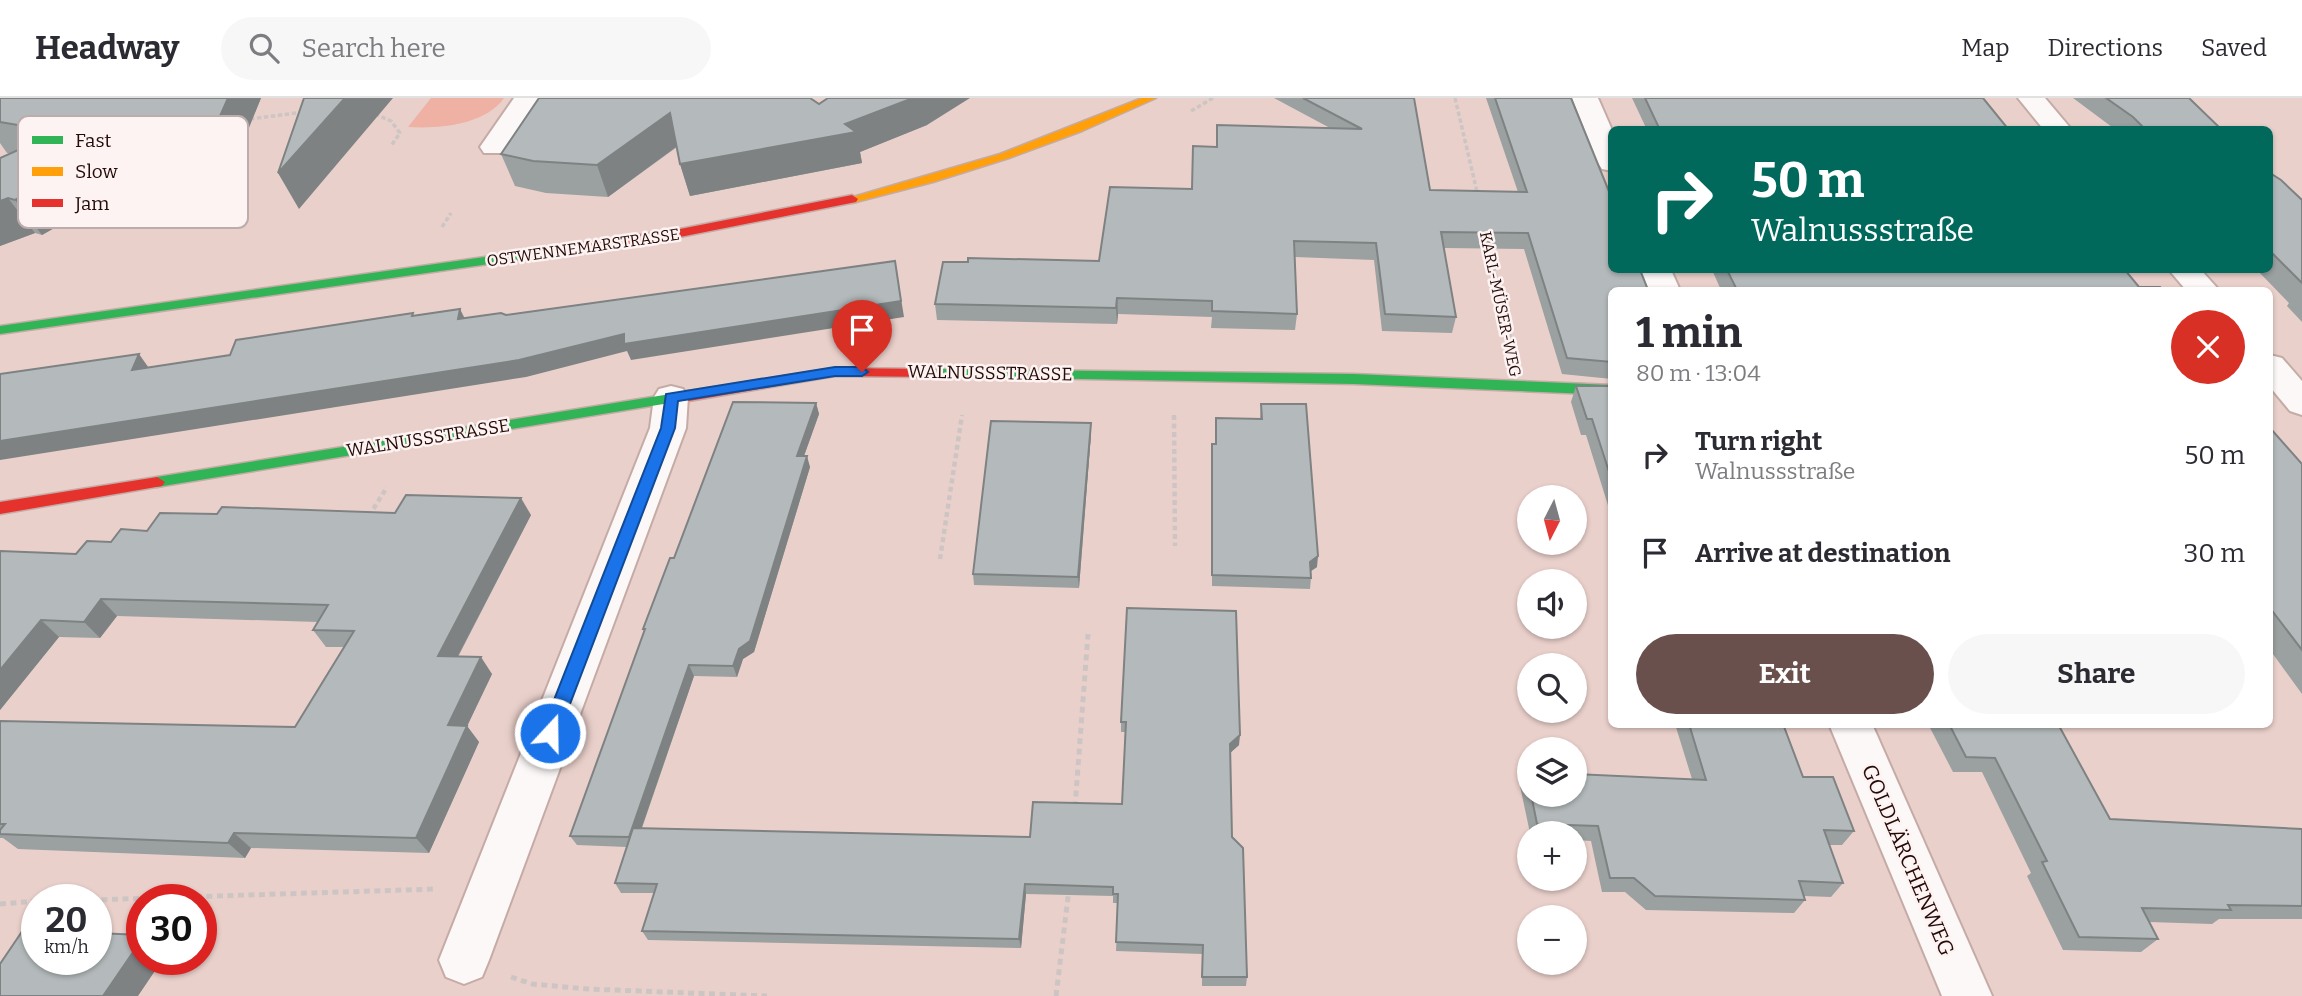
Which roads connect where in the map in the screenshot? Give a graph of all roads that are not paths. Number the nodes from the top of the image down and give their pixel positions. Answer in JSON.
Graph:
{"nodes":[{"id":1,"x":527,"y":98,"type":"edge"},
{"id":2,"x":1151,"y":98,"type":"edge"},
{"id":3,"x":1585,"y":98,"type":"edge"},
{"id":4,"x":2031,"y":98,"type":"edge"},
{"id":5,"x":2056,"y":126,"type":"edge"},
{"id":6,"x":494,"y":147,"type":"dead end"},
{"id":7,"x":1608,"y":153,"type":"edge"},
{"id":8,"x":2187,"y":273,"type":"edge"},
{"id":9,"x":2200,"y":287,"type":"edge"},
{"id":10,"x":0,"y":330,"type":"edge"},
{"id":11,"x":2273,"y":371,"type":"edge"},
{"id":12,"x":1608,"y":390,"type":"edge"},
{"id":13,"x":671,"y":397,"type":"junction"},
{"id":14,"x":2290,"y":400,"type":"edge"},
{"id":15,"x":0,"y":508,"type":"edge"},
{"id":16,"x":1852,"y":728,"type":"edge"},
{"id":17,"x":464,"y":960,"type":"road end"},
{"id":18,"x":1967,"y":996,"type":"edge"}],
"edges":[{"from":1,"to":6,"type":"street"},
{"from":2,"to":10,"type":"street","name":"OSTWENNEMARSTRASSE"},
{"from":3,"to":7,"type":"street"},
{"from":4,"to":5,"type":"street"},
{"from":8,"to":9,"type":"street"},
{"from":11,"to":14,"type":"street"},
{"from":12,"to":13,"type":"street","name":"WALNUSSSTRASSE"},
{"from":13,"to":15,"type":"street","name":"WALNUSSSTRASSE"},
{"from":13,"to":17,"type":"street"},
{"from":16,"to":18,"type":"street","name":"GOLDLÄRCHENWEG"}]}
